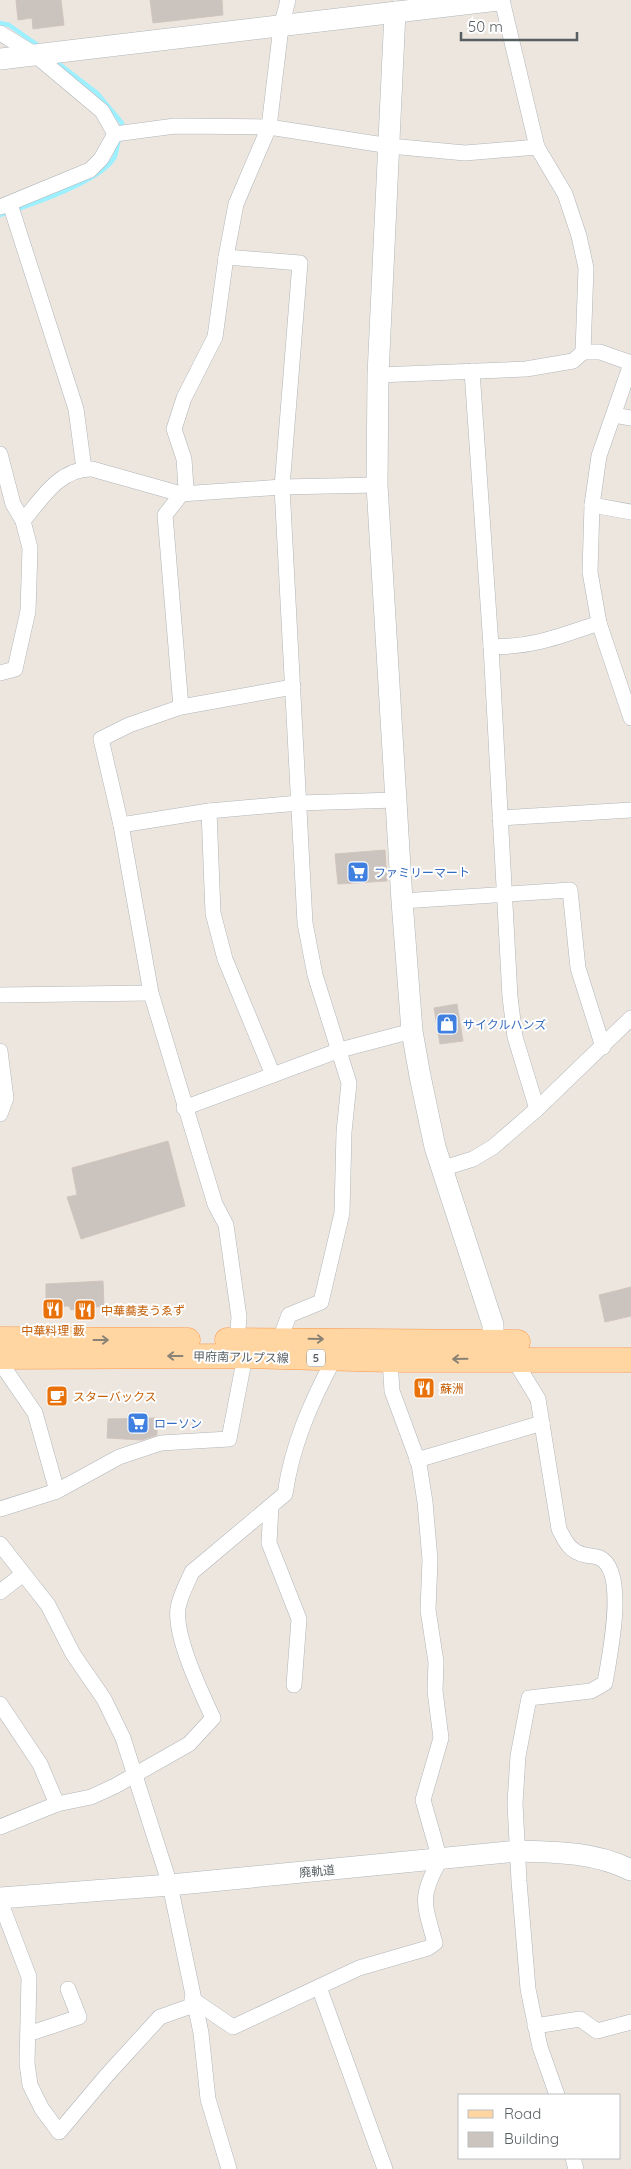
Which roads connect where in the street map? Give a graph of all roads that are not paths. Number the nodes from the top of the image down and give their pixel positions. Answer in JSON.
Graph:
{"nodes":[{"id":1,"x":288,"y":0,"type":"edge"},
{"id":2,"x":498,"y":0,"type":"edge"},
{"id":3,"x":502,"y":0,"type":"edge"},
{"id":4,"x":395,"y":12,"type":"junction"},
{"id":5,"x":281,"y":27,"type":"junction"},
{"id":6,"x":0,"y":33,"type":"edge"},
{"id":7,"x":34,"y":54,"type":"junction"},
{"id":8,"x":0,"y":59,"type":"edge"},
{"id":9,"x":268,"y":127,"type":"junction"},
{"id":10,"x":115,"y":134,"type":"junction"},
{"id":11,"x":390,"y":146,"type":"junction"},
{"id":12,"x":537,"y":147,"type":"junction"},
{"id":13,"x":9,"y":210,"type":"edge"},
{"id":14,"x":226,"y":257,"type":"junction"},
{"id":15,"x":582,"y":352,"type":"junction"},
{"id":16,"x":631,"y":364,"type":"edge"},
{"id":17,"x":472,"y":371,"type":"junction"},
{"id":18,"x":378,"y":375,"type":"junction"},
{"id":19,"x":614,"y":415,"type":"junction"},
{"id":20,"x":631,"y":418,"type":"edge"},
{"id":21,"x":0,"y":454,"type":"edge"},
{"id":22,"x":84,"y":469,"type":"junction"},
{"id":23,"x":3,"y":480,"type":"edge"},
{"id":24,"x":377,"y":485,"type":"junction"},
{"id":25,"x":282,"y":487,"type":"junction"},
{"id":26,"x":181,"y":494,"type":"junction"},
{"id":27,"x":592,"y":505,"type":"junction"},
{"id":28,"x":631,"y":512,"type":"edge"},
{"id":29,"x":23,"y":521,"type":"junction"},
{"id":30,"x":599,"y":623,"type":"junction"},
{"id":31,"x":490,"y":646,"type":"junction"},
{"id":32,"x":624,"y":670,"type":"edge"},
{"id":33,"x":0,"y":673,"type":"edge"},
{"id":34,"x":293,"y":687,"type":"junction"},
{"id":35,"x":181,"y":707,"type":"junction"},
{"id":36,"x":631,"y":718,"type":"edge"},
{"id":37,"x":396,"y":800,"type":"junction"},
{"id":38,"x":299,"y":803,"type":"junction"},
{"id":39,"x":631,"y":810,"type":"edge"},
{"id":40,"x":209,"y":811,"type":"junction"},
{"id":41,"x":500,"y":818,"type":"junction"},
{"id":42,"x":122,"y":825,"type":"junction"},
{"id":43,"x":505,"y":895,"type":"junction"},
{"id":44,"x":402,"y":901,"type":"junction"},
{"id":45,"x":151,"y":993,"type":"junction"},
{"id":46,"x":0,"y":995,"type":"edge"},
{"id":47,"x":631,"y":1018,"type":"edge"},
{"id":48,"x":412,"y":1031,"type":"junction"},
{"id":49,"x":603,"y":1047,"type":"junction"},
{"id":50,"x":0,"y":1050,"type":"edge"},
{"id":51,"x":340,"y":1050,"type":"junction"},
{"id":52,"x":273,"y":1075,"type":"junction"},
{"id":53,"x":184,"y":1108,"type":"junction"},
{"id":54,"x":537,"y":1109,"type":"junction"},
{"id":55,"x":0,"y":1114,"type":"edge"},
{"id":56,"x":441,"y":1169,"type":"junction"},
{"id":57,"x":0,"y":1339,"type":"edge"},
{"id":58,"x":280,"y":1339,"type":"junction"},
{"id":59,"x":631,"y":1344,"type":"edge"},
{"id":60,"x":241,"y":1348,"type":"junction"},
{"id":61,"x":499,"y":1353,"type":"junction"},
{"id":62,"x":0,"y":1357,"type":"edge"},
{"id":63,"x":334,"y":1358,"type":"junction"},
{"id":64,"x":390,"y":1360,"type":"junction"},
{"id":65,"x":631,"y":1360,"type":"edge"},
{"id":66,"x":0,"y":1362,"type":"edge"},
{"id":67,"x":542,"y":1422,"type":"junction"},
{"id":68,"x":417,"y":1460,"type":"junction"},
{"id":69,"x":57,"y":1491,"type":"junction"},
{"id":70,"x":271,"y":1506,"type":"junction"},
{"id":71,"x":0,"y":1509,"type":"edge"},
{"id":72,"x":0,"y":1544,"type":"edge"},
{"id":73,"x":23,"y":1574,"type":"junction"},
{"id":74,"x":0,"y":1592,"type":"edge"},
{"id":75,"x":294,"y":1685,"type":"dead end"},
{"id":76,"x":0,"y":1704,"type":"edge"},
{"id":77,"x":135,"y":1775,"type":"junction"},
{"id":78,"x":57,"y":1804,"type":"junction"},
{"id":79,"x":0,"y":1827,"type":"edge"},
{"id":80,"x":518,"y":1851,"type":"junction"},
{"id":81,"x":440,"y":1860,"type":"junction"},
{"id":82,"x":628,"y":1867,"type":"edge"},
{"id":83,"x":170,"y":1885,"type":"junction"},
{"id":84,"x":0,"y":1899,"type":"edge"},
{"id":85,"x":320,"y":1987,"type":"junction"},
{"id":86,"x":68,"y":1989,"type":"dead end"},
{"id":87,"x":193,"y":2002,"type":"junction"},
{"id":88,"x":631,"y":2022,"type":"edge"},
{"id":89,"x":535,"y":2026,"type":"junction"},
{"id":90,"x":28,"y":2034,"type":"junction"},
{"id":91,"x":556,"y":2094,"type":"edge"},
{"id":92,"x":229,"y":2169,"type":"edge"},
{"id":93,"x":385,"y":2169,"type":"edge"}],
"edges":[{"from":1,"to":5,"type":"street"},
{"from":2,"to":4,"type":"street"},
{"from":3,"to":12,"type":"street"},
{"from":4,"to":5,"type":"street"},
{"from":4,"to":11,"type":"street"},
{"from":5,"to":7,"type":"street"},
{"from":5,"to":9,"type":"street"},
{"from":6,"to":7,"type":"street"},
{"from":7,"to":8,"type":"street"},
{"from":7,"to":10,"type":"street"},
{"from":9,"to":10,"type":"street"},
{"from":9,"to":11,"type":"street"},
{"from":9,"to":14,"type":"street"},
{"from":10,"to":13,"type":"street"},
{"from":11,"to":12,"type":"street"},
{"from":11,"to":18,"type":"street"},
{"from":12,"to":15,"type":"street"},
{"from":13,"to":22,"type":"street"},
{"from":14,"to":25,"type":"street"},
{"from":14,"to":26,"type":"street"},
{"from":15,"to":16,"type":"street"},
{"from":15,"to":17,"type":"street"},
{"from":16,"to":19,"type":"street"},
{"from":17,"to":18,"type":"street"},
{"from":17,"to":31,"type":"street"},
{"from":18,"to":24,"type":"street"},
{"from":19,"to":20,"type":"street"},
{"from":19,"to":27,"type":"street"},
{"from":21,"to":23,"type":"street"},
{"from":22,"to":26,"type":"street"},
{"from":22,"to":29,"type":"street"},
{"from":23,"to":29,"type":"street"},
{"from":24,"to":25,"type":"street"},
{"from":24,"to":37,"type":"street"},
{"from":25,"to":26,"type":"street"},
{"from":25,"to":34,"type":"street"},
{"from":26,"to":35,"type":"street"},
{"from":27,"to":28,"type":"street"},
{"from":27,"to":30,"type":"street"},
{"from":29,"to":33,"type":"street"},
{"from":30,"to":31,"type":"street"},
{"from":30,"to":32,"type":"street"},
{"from":31,"to":41,"type":"street"},
{"from":32,"to":36,"type":"street"},
{"from":34,"to":35,"type":"street"},
{"from":34,"to":38,"type":"street"},
{"from":35,"to":42,"type":"street"},
{"from":37,"to":38,"type":"street"},
{"from":37,"to":44,"type":"street"},
{"from":38,"to":40,"type":"street"},
{"from":38,"to":51,"type":"street"},
{"from":39,"to":41,"type":"street"},
{"from":40,"to":42,"type":"street"},
{"from":40,"to":52,"type":"street"},
{"from":41,"to":43,"type":"street"},
{"from":42,"to":45,"type":"street"},
{"from":43,"to":44,"type":"street"},
{"from":43,"to":49,"type":"street"},
{"from":43,"to":54,"type":"street"},
{"from":44,"to":48,"type":"street"},
{"from":45,"to":46,"type":"street"},
{"from":45,"to":53,"type":"street"},
{"from":47,"to":49,"type":"street"},
{"from":48,"to":51,"type":"street"},
{"from":48,"to":56,"type":"street"},
{"from":49,"to":54,"type":"street"},
{"from":50,"to":55,"type":"street"},
{"from":51,"to":52,"type":"street"},
{"from":51,"to":58,"type":"street"},
{"from":52,"to":53,"type":"street"},
{"from":53,"to":60,"type":"street"},
{"from":54,"to":56,"type":"street"},
{"from":56,"to":61,"type":"street"},
{"from":57,"to":60,"type":"main road","name":"甲府南アルプス線","number":"5","one_way":true},
{"from":58,"to":60,"type":"main road","name":"甲府南アルプス線","number":"5"},
{"from":58,"to":61,"type":"main road","name":"甲府南アルプス線","number":"5","one_way":true},
{"from":59,"to":61,"type":"main road","name":"甲府南アルプス線","number":"5"},
{"from":60,"to":62,"type":"main road","name":"甲府南アルプス線","number":"5","one_way":true},
{"from":60,"to":63,"type":"main road","name":"甲府南アルプス線","number":"5"},
{"from":60,"to":69,"type":"street"},
{"from":61,"to":64,"type":"main road","name":"甲府南アルプス線","number":"5","one_way":true},
{"from":61,"to":65,"type":"main road","name":"甲府南アルプス線","number":"5"},
{"from":61,"to":67,"type":"street"},
{"from":63,"to":64,"type":"main road","name":"甲府南アルプス線","number":"5"},
{"from":63,"to":70,"type":"street"},
{"from":64,"to":68,"type":"street"},
{"from":66,"to":69,"type":"street"},
{"from":67,"to":68,"type":"street"},
{"from":67,"to":80,"type":"street"},
{"from":68,"to":81,"type":"street"},
{"from":69,"to":71,"type":"street"},
{"from":70,"to":75,"type":"street"},
{"from":70,"to":77,"type":"street"},
{"from":72,"to":73,"type":"street"},
{"from":73,"to":74,"type":"street"},
{"from":73,"to":77,"type":"street"},
{"from":76,"to":78,"type":"street"},
{"from":77,"to":78,"type":"street"},
{"from":77,"to":83,"type":"street"},
{"from":78,"to":79,"type":"street"},
{"from":80,"to":81,"type":"street","name":"廃軌道"},
{"from":80,"to":82,"type":"street","name":"廃軌道"},
{"from":80,"to":89,"type":"street"},
{"from":81,"to":83,"type":"street","name":"廃軌道"},
{"from":81,"to":85,"type":"street"},
{"from":83,"to":84,"type":"street","name":"廃軌道"},
{"from":83,"to":87,"type":"street"},
{"from":84,"to":90,"type":"street"},
{"from":85,"to":87,"type":"street"},
{"from":85,"to":93,"type":"street"},
{"from":86,"to":90,"type":"street"},
{"from":87,"to":90,"type":"street"},
{"from":87,"to":92,"type":"street"},
{"from":88,"to":89,"type":"street"},
{"from":89,"to":91,"type":"street"}]}
